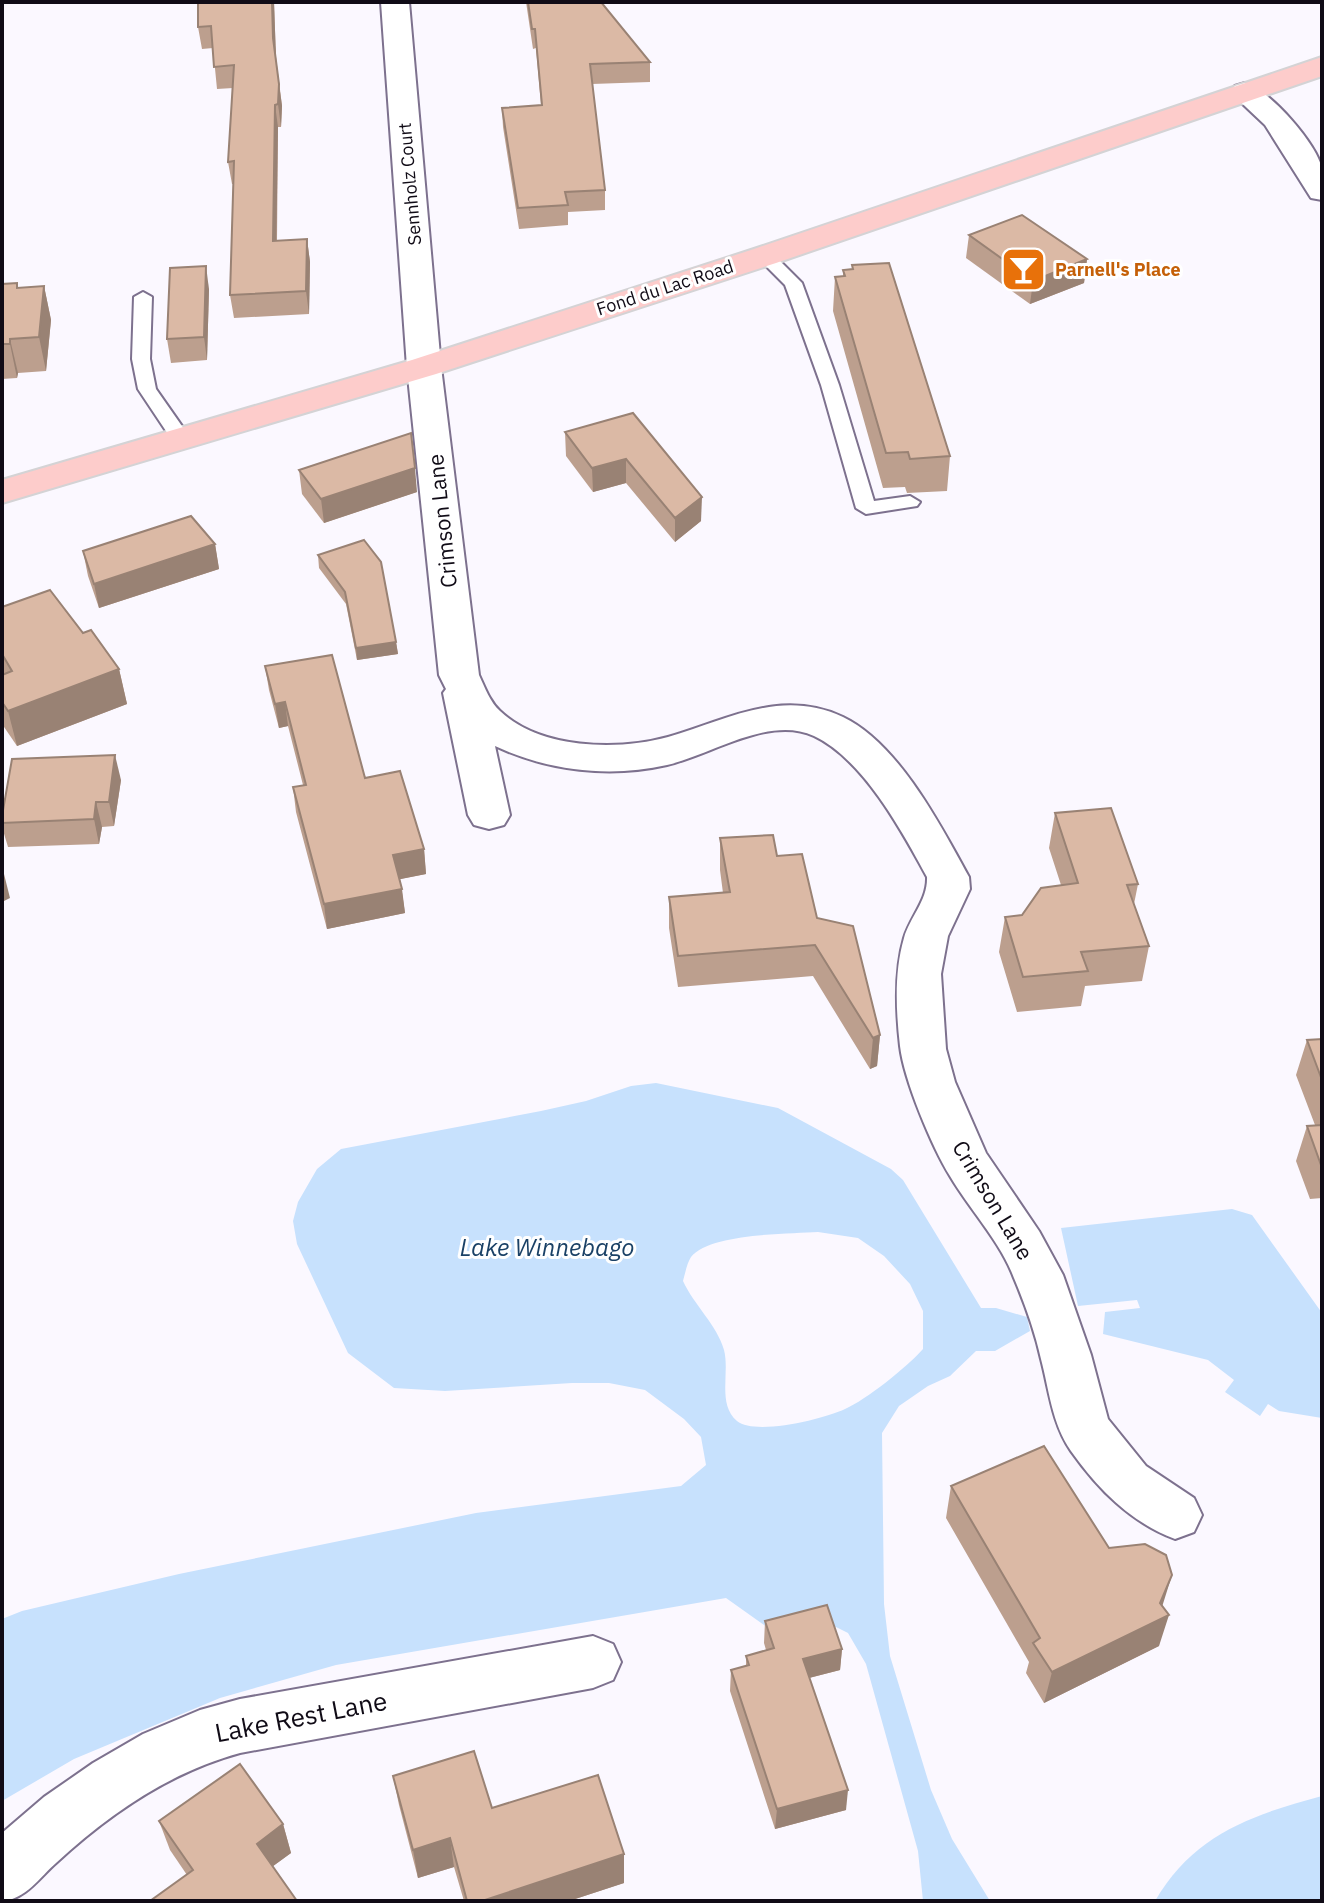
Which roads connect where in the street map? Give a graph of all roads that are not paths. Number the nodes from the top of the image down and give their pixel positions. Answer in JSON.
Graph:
{"nodes":[{"id":1,"x":395,"y":2,"type":"edge"},
{"id":2,"x":1322,"y":66,"type":"edge"},
{"id":3,"x":1245,"y":92,"type":"junction"},
{"id":4,"x":1322,"y":191,"type":"edge"},
{"id":5,"x":765,"y":256,"type":"junction"},
{"id":6,"x":143,"y":297,"type":"dead end"},
{"id":7,"x":424,"y":367,"type":"junction"},
{"id":8,"x":181,"y":439,"type":"junction"},
{"id":9,"x":2,"y":492,"type":"edge"},
{"id":10,"x":910,"y":502,"type":"dead end"},
{"id":11,"x":459,"y":675,"type":"junction"},
{"id":12,"x":489,"y":815,"type":"dead end"},
{"id":13,"x":1175,"y":1515,"type":"dead end"},
{"id":14,"x":593,"y":1662,"type":"dead end"},
{"id":15,"x":2,"y":1874,"type":"edge"}],
"edges":[{"from":1,"to":7,"type":"street","name":"Sennholz Court"},
{"from":2,"to":3,"type":"main road","name":"Fond du Lac Road"},
{"from":3,"to":4,"type":"street"},
{"from":3,"to":5,"type":"main road","name":"Fond du Lac Road"},
{"from":5,"to":7,"type":"main road","name":"Fond du Lac Road"},
{"from":5,"to":10,"type":"lane"},
{"from":6,"to":8,"type":"lane"},
{"from":7,"to":8,"type":"main road","name":"Fond du Lac Road"},
{"from":7,"to":11,"type":"street","name":"Crimson Lane"},
{"from":8,"to":9,"type":"main road","name":"Fond du Lac Road"},
{"from":11,"to":12,"type":"street","name":"Crimson Lane"},
{"from":11,"to":13,"type":"street","name":"Crimson Lane"},
{"from":14,"to":15,"type":"street","name":"Lake Rest Lane"}]}
